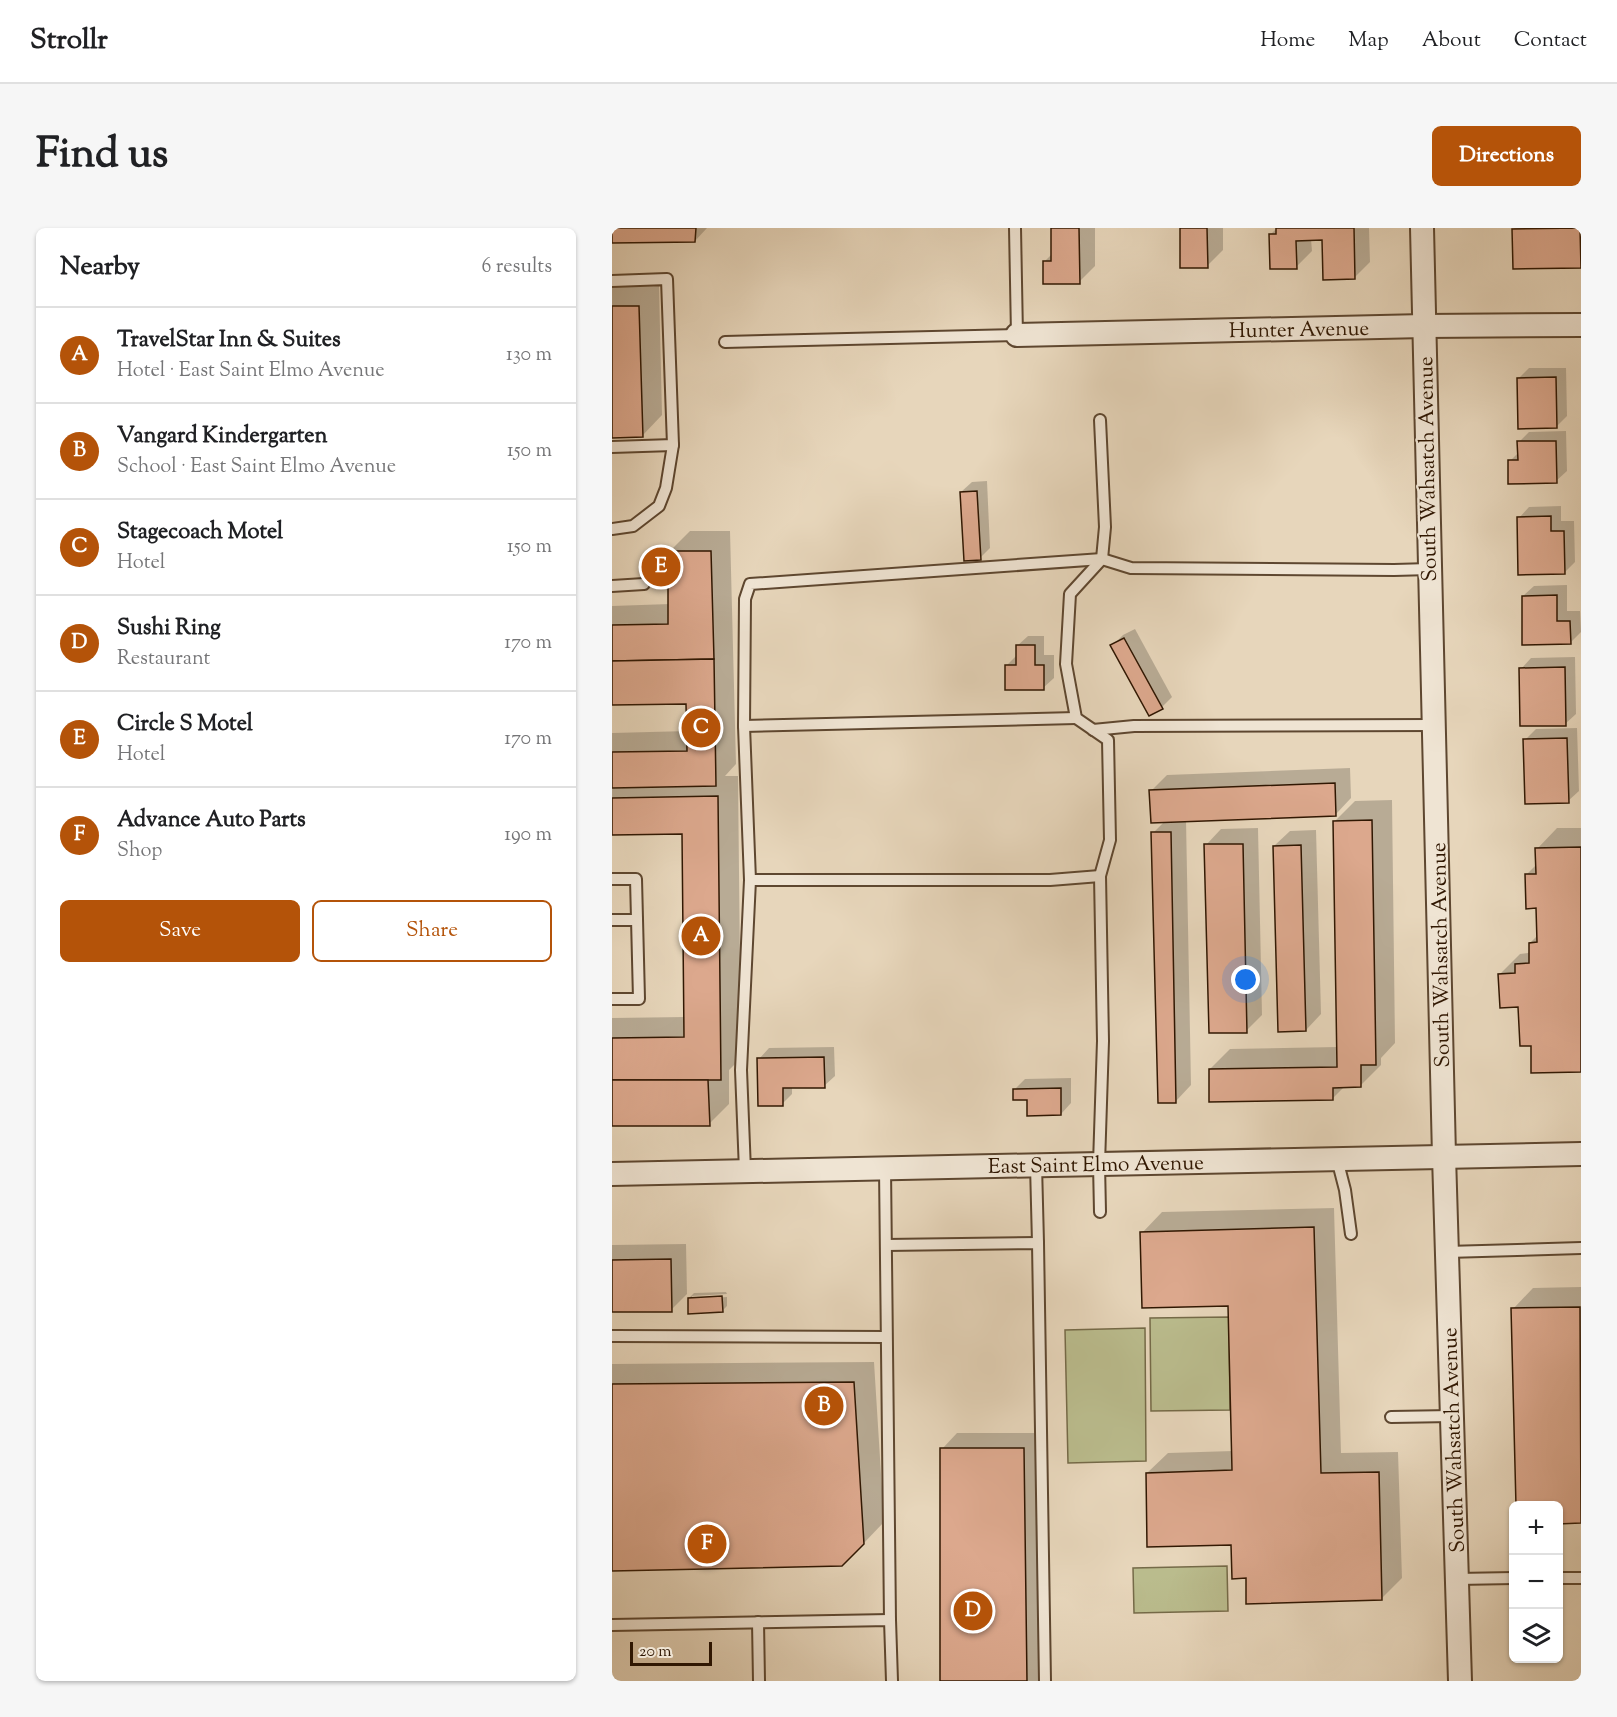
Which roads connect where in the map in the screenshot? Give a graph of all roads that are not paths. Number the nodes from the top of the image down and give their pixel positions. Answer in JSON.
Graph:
{"nodes":[{"id":1,"x":1015,"y":228,"type":"edge"},
{"id":2,"x":1422,"y":228,"type":"edge"},
{"id":3,"x":612,"y":281,"type":"edge"},
{"id":4,"x":1581,"y":325,"type":"edge"},
{"id":5,"x":1424,"y":326,"type":"junction"},
{"id":6,"x":1017,"y":335,"type":"junction"},
{"id":7,"x":725,"y":342,"type":"dead end"},
{"id":8,"x":1100,"y":420,"type":"dead end"},
{"id":9,"x":673,"y":445,"type":"junction"},
{"id":10,"x":612,"y":447,"type":"edge"},
{"id":11,"x":612,"y":529,"type":"edge"},
{"id":12,"x":1102,"y":559,"type":"junction"},
{"id":13,"x":1430,"y":569,"type":"junction"},
{"id":14,"x":644,"y":584,"type":"dead end"},
{"id":15,"x":612,"y":586,"type":"edge"},
{"id":16,"x":1076,"y":718,"type":"junction"},
{"id":17,"x":1434,"y":725,"type":"junction"},
{"id":18,"x":744,"y":726,"type":"junction"},
{"id":19,"x":1093,"y":730,"type":"junction"},
{"id":20,"x":1100,"y":876,"type":"junction"},
{"id":21,"x":612,"y":879,"type":"edge"},
{"id":22,"x":750,"y":880,"type":"junction"},
{"id":23,"x":612,"y":920,"type":"edge"},
{"id":24,"x":637,"y":920,"type":"junction"},
{"id":25,"x":612,"y":999,"type":"edge"},
{"id":26,"x":1581,"y":1154,"type":"edge"},
{"id":27,"x":1444,"y":1156,"type":"junction"},
{"id":28,"x":1337,"y":1159,"type":"junction"},
{"id":29,"x":1099,"y":1164,"type":"junction"},
{"id":30,"x":1036,"y":1165,"type":"junction"},
{"id":31,"x":885,"y":1168,"type":"junction"},
{"id":32,"x":745,"y":1171,"type":"junction"},
{"id":33,"x":612,"y":1174,"type":"edge"},
{"id":34,"x":1100,"y":1212,"type":"dead end"},
{"id":35,"x":1351,"y":1234,"type":"dead end"},
{"id":36,"x":1038,"y":1243,"type":"junction"},
{"id":37,"x":886,"y":1245,"type":"junction"},
{"id":38,"x":1581,"y":1248,"type":"edge"},
{"id":39,"x":1447,"y":1252,"type":"junction"},
{"id":40,"x":612,"y":1336,"type":"edge"},
{"id":41,"x":886,"y":1337,"type":"junction"},
{"id":42,"x":1452,"y":1416,"type":"junction"},
{"id":43,"x":1391,"y":1417,"type":"dead end"},
{"id":44,"x":1509,"y":1578,"type":"edge"},
{"id":45,"x":1563,"y":1578,"type":"edge"},
{"id":46,"x":1581,"y":1578,"type":"edge"},
{"id":47,"x":1457,"y":1579,"type":"junction"},
{"id":48,"x":890,"y":1620,"type":"junction"},
{"id":49,"x":758,"y":1622,"type":"junction"},
{"id":50,"x":612,"y":1625,"type":"edge"},
{"id":51,"x":759,"y":1681,"type":"edge"},
{"id":52,"x":892,"y":1681,"type":"edge"},
{"id":53,"x":1045,"y":1681,"type":"edge"},
{"id":54,"x":1460,"y":1681,"type":"edge"}],
"edges":[{"from":1,"to":6,"type":"lane"},
{"from":2,"to":5,"type":"street","name":"South Wahsatch Avenue"},
{"from":3,"to":9,"type":"lane"},
{"from":4,"to":5,"type":"street","name":"Hunter Avenue"},
{"from":5,"to":6,"type":"street","name":"Hunter Avenue"},
{"from":5,"to":13,"type":"street","name":"South Wahsatch Avenue"},
{"from":6,"to":7,"type":"lane"},
{"from":8,"to":12,"type":"lane"},
{"from":9,"to":10,"type":"lane"},
{"from":9,"to":11,"type":"lane"},
{"from":12,"to":13,"type":"lane"},
{"from":12,"to":16,"type":"lane"},
{"from":12,"to":18,"type":"lane"},
{"from":13,"to":17,"type":"street","name":"South Wahsatch Avenue"},
{"from":14,"to":15,"type":"lane"},
{"from":16,"to":18,"type":"lane"},
{"from":16,"to":19,"type":"lane"},
{"from":17,"to":19,"type":"lane"},
{"from":17,"to":27,"type":"street","name":"South Wahsatch Avenue"},
{"from":18,"to":22,"type":"lane"},
{"from":19,"to":20,"type":"lane"},
{"from":20,"to":22,"type":"lane"},
{"from":20,"to":29,"type":"lane"},
{"from":21,"to":24,"type":"lane"},
{"from":22,"to":32,"type":"lane"},
{"from":23,"to":24,"type":"lane"},
{"from":24,"to":25,"type":"lane"},
{"from":26,"to":27,"type":"street","name":"East Saint Elmo Avenue"},
{"from":27,"to":28,"type":"street","name":"East Saint Elmo Avenue"},
{"from":27,"to":39,"type":"street","name":"South Wahsatch Avenue"},
{"from":28,"to":29,"type":"street","name":"East Saint Elmo Avenue"},
{"from":28,"to":35,"type":"lane"},
{"from":29,"to":30,"type":"street","name":"East Saint Elmo Avenue"},
{"from":29,"to":34,"type":"lane"},
{"from":30,"to":31,"type":"street","name":"East Saint Elmo Avenue"},
{"from":30,"to":36,"type":"lane"},
{"from":31,"to":32,"type":"street","name":"East Saint Elmo Avenue"},
{"from":31,"to":37,"type":"lane"},
{"from":32,"to":33,"type":"street","name":"East Saint Elmo Avenue"},
{"from":36,"to":37,"type":"lane"},
{"from":36,"to":53,"type":"lane"},
{"from":37,"to":41,"type":"lane"},
{"from":38,"to":39,"type":"lane"},
{"from":39,"to":42,"type":"street","name":"South Wahsatch Avenue"},
{"from":40,"to":41,"type":"lane"},
{"from":41,"to":48,"type":"lane"},
{"from":42,"to":43,"type":"lane"},
{"from":42,"to":47,"type":"street","name":"South Wahsatch Avenue"},
{"from":44,"to":47,"type":"lane"},
{"from":45,"to":46,"type":"lane"},
{"from":47,"to":54,"type":"street","name":"South Wahsatch Avenue"},
{"from":48,"to":49,"type":"lane"},
{"from":48,"to":52,"type":"lane"},
{"from":49,"to":50,"type":"lane"},
{"from":49,"to":51,"type":"lane"}]}
